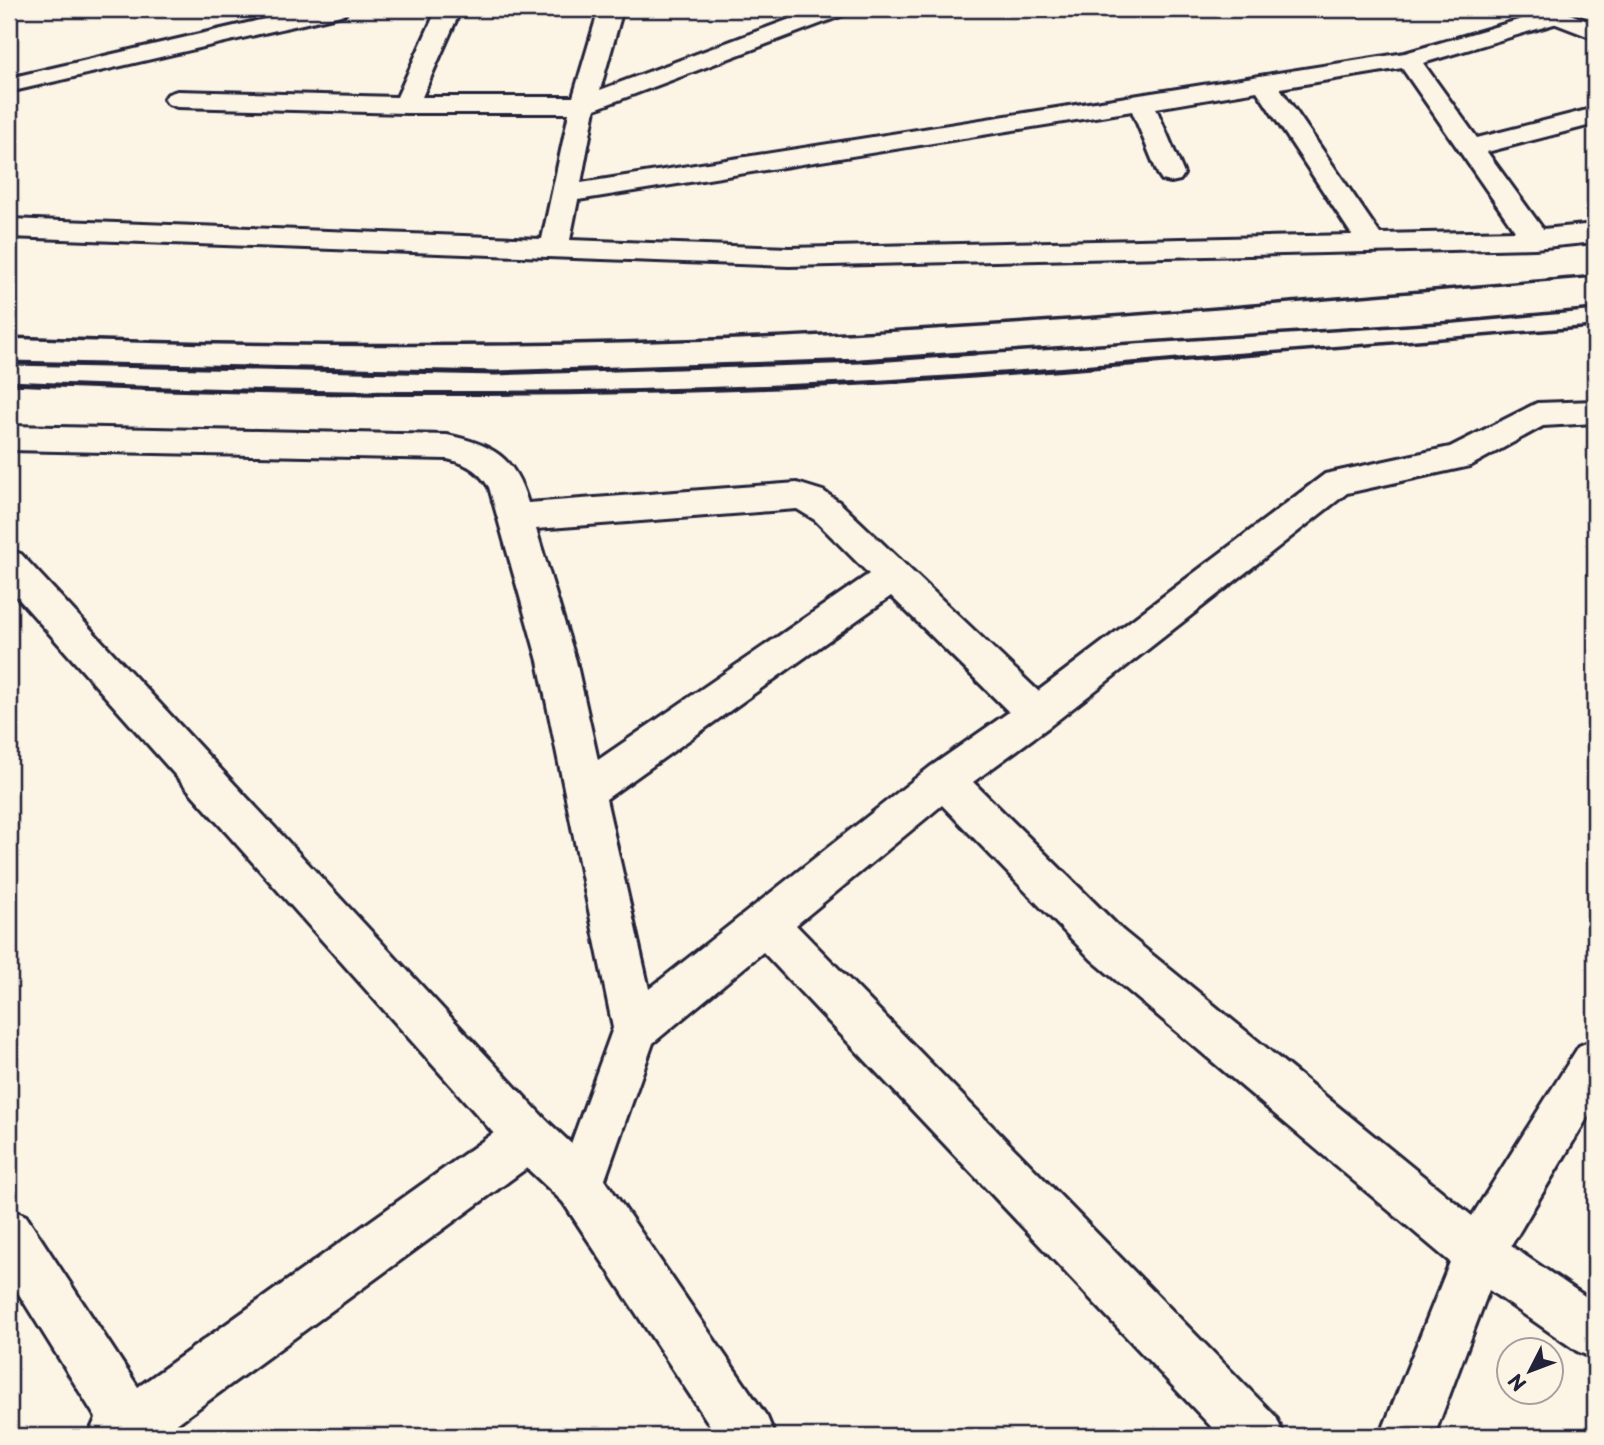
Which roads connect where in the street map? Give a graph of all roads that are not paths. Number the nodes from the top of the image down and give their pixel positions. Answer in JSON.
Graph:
{"nodes":[{"id":1,"x":337,"y":9,"type":"edge"},
{"id":2,"x":449,"y":9,"type":"edge"},
{"id":3,"x":611,"y":9,"type":"edge"},
{"id":4,"x":838,"y":9,"type":"edge"},
{"id":5,"x":1547,"y":12,"type":"edge"},
{"id":6,"x":810,"y":14,"type":"edge"},
{"id":7,"x":1595,"y":32,"type":"edge"},
{"id":8,"x":1408,"y":60,"type":"junction"},
{"id":9,"x":1264,"y":83,"type":"junction"},
{"id":10,"x":9,"y":85,"type":"edge"},
{"id":11,"x":177,"y":99,"type":"dead end"},
{"id":12,"x":1141,"y":102,"type":"junction"},
{"id":13,"x":406,"y":105,"type":"junction"},
{"id":14,"x":583,"y":106,"type":"junction"},
{"id":15,"x":1595,"y":116,"type":"edge"},
{"id":16,"x":1471,"y":148,"type":"junction"},
{"id":17,"x":1171,"y":174,"type":"dead end"},
{"id":18,"x":568,"y":193,"type":"junction"},
{"id":19,"x":9,"y":228,"type":"edge"},
{"id":20,"x":1595,"y":233,"type":"edge"},
{"id":21,"x":1535,"y":239,"type":"junction"},
{"id":22,"x":1371,"y":242,"type":"junction"},
{"id":23,"x":554,"y":250,"type":"junction"},
{"id":24,"x":1595,"y":412,"type":"edge"},
{"id":25,"x":9,"y":438,"type":"edge"},
{"id":26,"x":515,"y":517,"type":"junction"},
{"id":27,"x":9,"y":564,"type":"edge"},
{"id":28,"x":893,"y":576,"type":"junction"},
{"id":29,"x":1036,"y":714,"type":"junction"},
{"id":30,"x":944,"y":780,"type":"junction"},
{"id":31,"x":585,"y":791,"type":"junction"},
{"id":32,"x":765,"y":923,"type":"junction"},
{"id":33,"x":635,"y":1028,"type":"junction"},
{"id":34,"x":1595,"y":1062,"type":"edge"},
{"id":35,"x":529,"y":1137,"type":"junction"},
{"id":36,"x":580,"y":1185,"type":"junction"},
{"id":37,"x":9,"y":1233,"type":"edge"},
{"id":38,"x":1478,"y":1253,"type":"junction"},
{"id":39,"x":1595,"y":1333,"type":"edge"},
{"id":40,"x":123,"y":1431,"type":"edge"},
{"id":41,"x":748,"y":1436,"type":"edge"},
{"id":42,"x":1256,"y":1436,"type":"edge"},
{"id":43,"x":1407,"y":1436,"type":"edge"}],
"edges":[{"from":1,"to":10,"type":"street"},
{"from":2,"to":13,"type":"street"},
{"from":3,"to":14,"type":"street"},
{"from":4,"to":6,"type":"street"},
{"from":5,"to":7,"type":"street"},
{"from":5,"to":8,"type":"street"},
{"from":6,"to":14,"type":"street"},
{"from":8,"to":9,"type":"street"},
{"from":8,"to":16,"type":"street"},
{"from":9,"to":12,"type":"street"},
{"from":9,"to":22,"type":"street"},
{"from":11,"to":13,"type":"street"},
{"from":12,"to":17,"type":"street"},
{"from":12,"to":18,"type":"street"},
{"from":13,"to":14,"type":"street"},
{"from":14,"to":18,"type":"street"},
{"from":15,"to":16,"type":"street"},
{"from":16,"to":21,"type":"street"},
{"from":18,"to":23,"type":"street"},
{"from":19,"to":23,"type":"street"},
{"from":20,"to":21,"type":"street"},
{"from":21,"to":22,"type":"street"},
{"from":22,"to":23,"type":"street"},
{"from":24,"to":29,"type":"street"},
{"from":25,"to":26,"type":"street"},
{"from":26,"to":28,"type":"street"},
{"from":26,"to":31,"type":"street"},
{"from":27,"to":35,"type":"street"},
{"from":28,"to":29,"type":"street"},
{"from":28,"to":31,"type":"street"},
{"from":29,"to":30,"type":"street"},
{"from":30,"to":32,"type":"street"},
{"from":30,"to":38,"type":"street"},
{"from":31,"to":33,"type":"street"},
{"from":32,"to":33,"type":"street"},
{"from":32,"to":42,"type":"street"},
{"from":33,"to":36,"type":"street"},
{"from":34,"to":38,"type":"street"},
{"from":35,"to":36,"type":"street"},
{"from":35,"to":40,"type":"street"},
{"from":36,"to":41,"type":"street"},
{"from":37,"to":40,"type":"street"},
{"from":38,"to":39,"type":"street"},
{"from":38,"to":43,"type":"street"}]}
